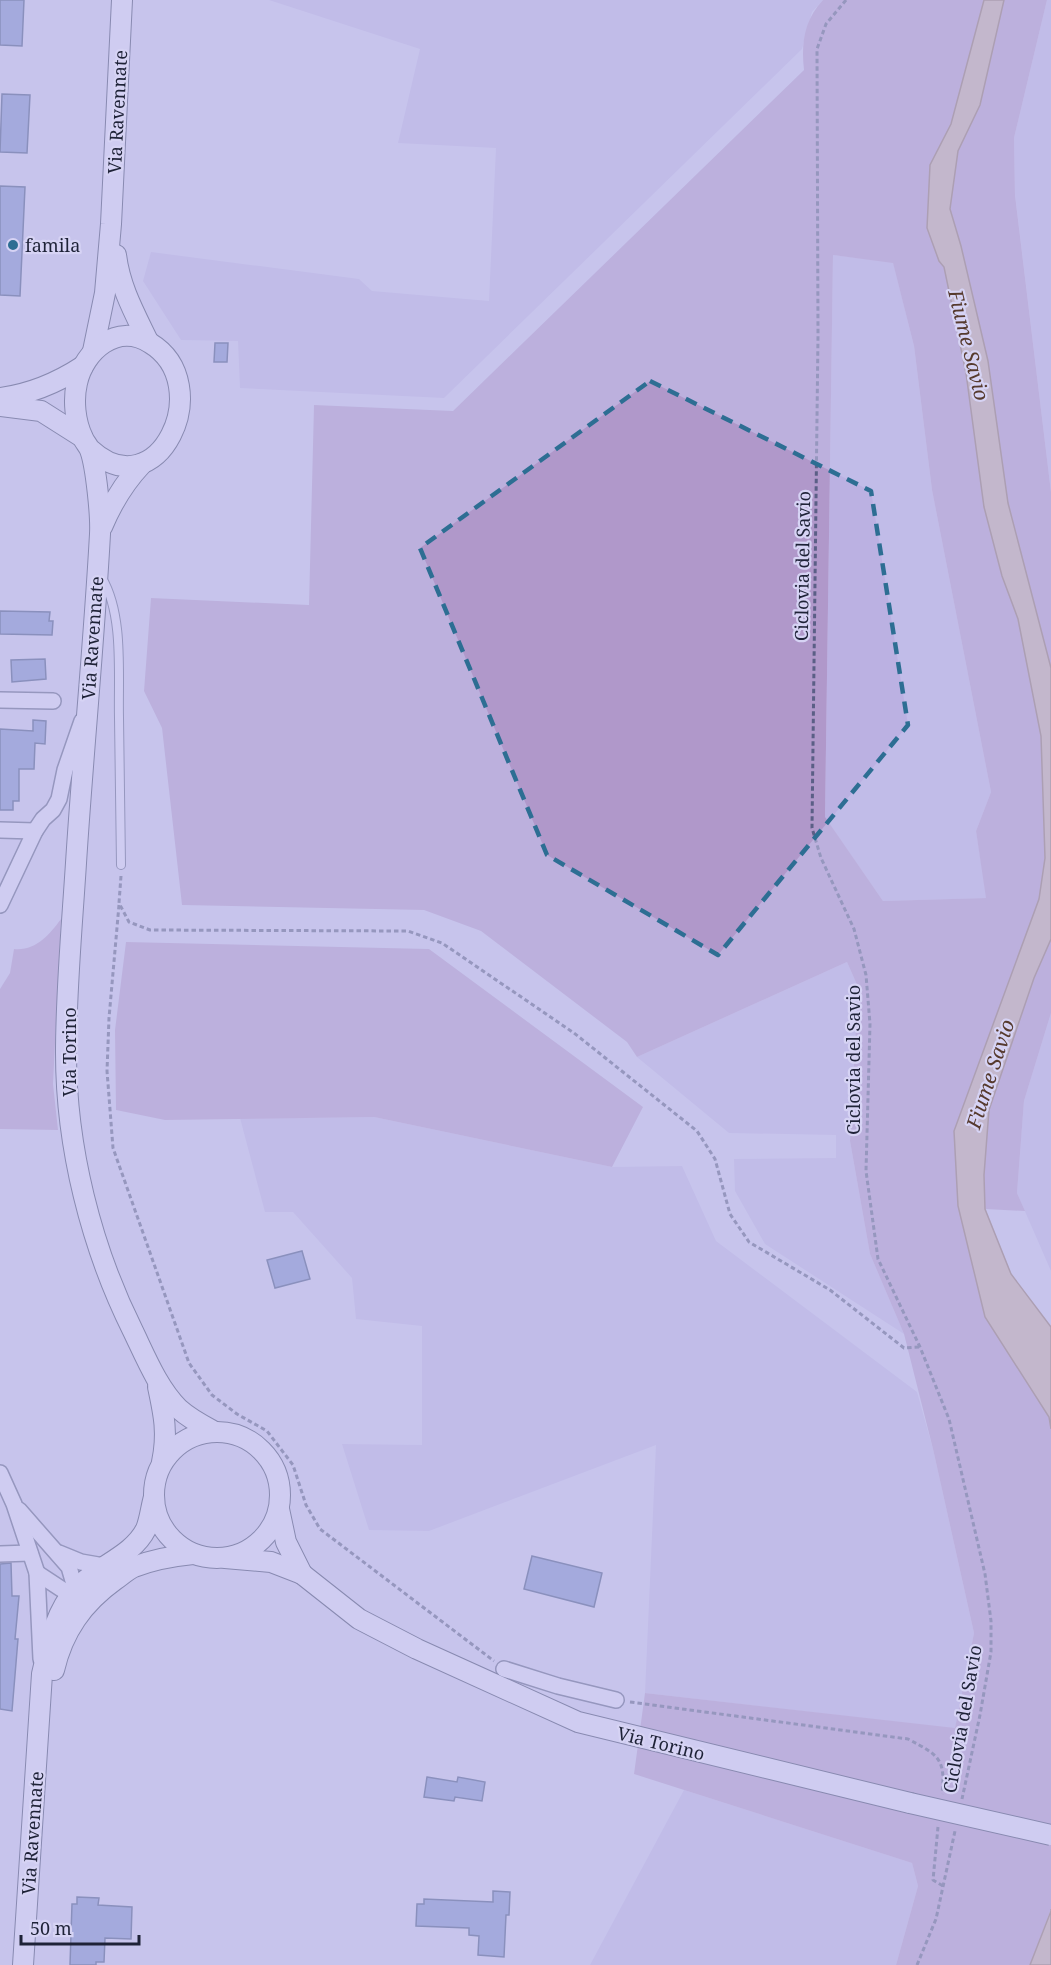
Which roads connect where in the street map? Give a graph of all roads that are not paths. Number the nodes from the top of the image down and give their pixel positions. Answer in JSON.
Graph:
{"nodes":[{"id":1,"x":122,"y":0,"type":"edge"},
{"id":2,"x":111,"y":224,"type":"junction"},
{"id":3,"x":148,"y":341,"type":"junction"},
{"id":4,"x":88,"y":358,"type":"junction"},
{"id":5,"x":0,"y":398,"type":"edge"},
{"id":6,"x":0,"y":406,"type":"edge"},
{"id":7,"x":86,"y":443,"type":"junction"},
{"id":8,"x":142,"y":464,"type":"junction"},
{"id":9,"x":101,"y":530,"type":"junction"},
{"id":10,"x":97,"y":569,"type":"junction"},
{"id":11,"x":0,"y":700,"type":"edge"},
{"id":12,"x":53,"y":701,"type":"dead end"},
{"id":13,"x":86,"y":709,"type":"junction"},
{"id":14,"x":0,"y":831,"type":"edge"},
{"id":15,"x":35,"y":831,"type":"junction"},
{"id":16,"x":121,"y":865,"type":"road end"},
{"id":17,"x":0,"y":905,"type":"edge"},
{"id":18,"x":156,"y":1379,"type":"junction"},
{"id":19,"x":214,"y":1432,"type":"junction"},
{"id":20,"x":161,"y":1465,"type":"junction"},
{"id":21,"x":0,"y":1473,"type":"edge"},
{"id":22,"x":154,"y":1497,"type":"junction"},
{"id":23,"x":14,"y":1504,"type":"junction"},
{"id":24,"x":279,"y":1509,"type":"junction"},
{"id":25,"x":30,"y":1553,"type":"junction"},
{"id":26,"x":58,"y":1553,"type":"junction"},
{"id":27,"x":0,"y":1554,"type":"edge"},
{"id":28,"x":193,"y":1554,"type":"junction"},
{"id":29,"x":225,"y":1558,"type":"junction"},
{"id":30,"x":104,"y":1566,"type":"junction"},
{"id":31,"x":37,"y":1573,"type":"junction"},
{"id":32,"x":302,"y":1574,"type":"junction"},
{"id":33,"x":80,"y":1597,"type":"junction"},
{"id":34,"x":504,"y":1669,"type":"road end"},
{"id":35,"x":42,"y":1674,"type":"junction"},
{"id":36,"x":558,"y":1686,"type":"junction"},
{"id":37,"x":525,"y":1698,"type":"junction"},
{"id":38,"x":616,"y":1700,"type":"road end"},
{"id":39,"x":39,"y":1737,"type":"junction"},
{"id":40,"x":1051,"y":1834,"type":"edge"},
{"id":41,"x":23,"y":1965,"type":"edge"}],
"edges":[{"from":1,"to":2,"type":"main road","name":"Via Ravennate"},
{"from":2,"to":3,"type":"main road","name":"Via Ravennate"},
{"from":2,"to":4,"type":"main road","name":"Via Ravennate"},
{"from":3,"to":4,"type":"main road"},
{"from":3,"to":8,"type":"main road"},
{"from":4,"to":5,"type":"main road"},
{"from":4,"to":7,"type":"main road"},
{"from":6,"to":7,"type":"main road"},
{"from":7,"to":8,"type":"main road"},
{"from":7,"to":9,"type":"main road","name":"Via Ravennate"},
{"from":8,"to":9,"type":"main road","name":"Via Ravennate"},
{"from":9,"to":10,"type":"main road","name":"Via Ravennate"},
{"from":10,"to":13,"type":"main road","name":"Via Ravennate"},
{"from":10,"to":16,"type":"lane"},
{"from":11,"to":12,"type":"street"},
{"from":13,"to":15,"type":"street","name":"Via Ravennate"},
{"from":13,"to":18,"type":"main road","name":"Via Torino"},
{"from":14,"to":15,"type":"street"},
{"from":15,"to":17,"type":"street","name":"Via Ravennate"},
{"from":18,"to":19,"type":"main road","name":"Via Torino"},
{"from":18,"to":20,"type":"main road","name":"Via Torino"},
{"from":19,"to":20,"type":"main road"},
{"from":19,"to":24,"type":"main road"},
{"from":20,"to":22,"type":"main road"},
{"from":21,"to":23,"type":"street","name":"Via Ravennate"},
{"from":22,"to":28,"type":"main road"},
{"from":22,"to":30,"type":"main road","name":"Via Ravennate"},
{"from":23,"to":25,"type":"street","name":"Via Ravennate"},
{"from":23,"to":26,"type":"street","name":"Via Ravennate"},
{"from":24,"to":29,"type":"main road"},
{"from":24,"to":32,"type":"main road","name":"Via Torino"},
{"from":25,"to":27,"type":"street"},
{"from":25,"to":31,"type":"street","name":"Via Ravennate"},
{"from":26,"to":30,"type":"street","name":"Via Ravennate"},
{"from":26,"to":33,"type":"street","name":"Via Ravennate"},
{"from":28,"to":29,"type":"main road"},
{"from":28,"to":33,"type":"main road","name":"Via Ravennate"},
{"from":29,"to":32,"type":"main road","name":"Via Torino"},
{"from":30,"to":33,"type":"main road","name":"Via Ravennate"},
{"from":31,"to":33,"type":"street"},
{"from":31,"to":35,"type":"street","name":"Via Ravennate"},
{"from":32,"to":37,"type":"main road","name":"Via Torino"},
{"from":33,"to":35,"type":"main road","name":"Via Ravennate"},
{"from":33,"to":39,"type":"main road","name":"Via Ravennate"},
{"from":34,"to":36,"type":"street"},
{"from":35,"to":39,"type":"main road","name":"Via Ravennate"},
{"from":36,"to":37,"type":"street"},
{"from":36,"to":38,"type":"street"},
{"from":37,"to":40,"type":"main road","name":"Via Torino","bridge":true},
{"from":39,"to":41,"type":"main road","name":"Via Ravennate"}]}
